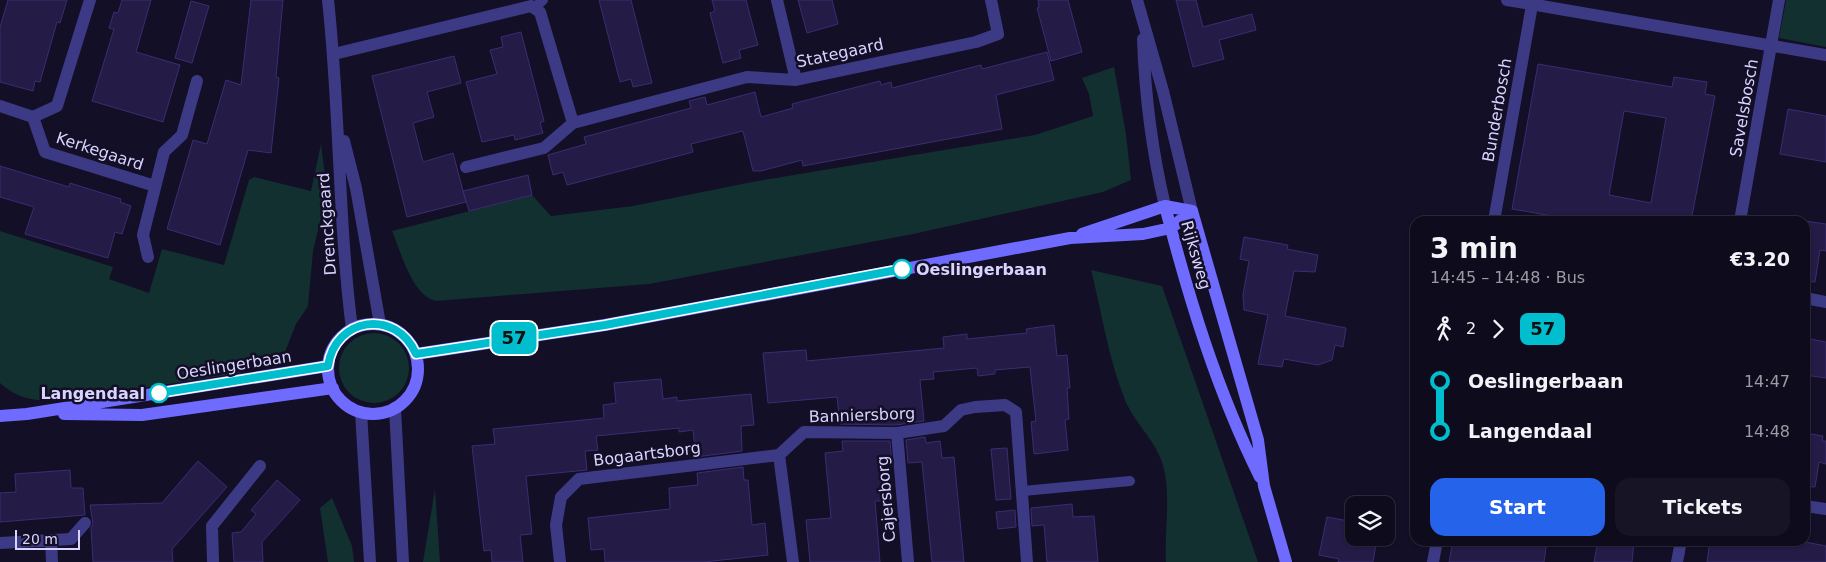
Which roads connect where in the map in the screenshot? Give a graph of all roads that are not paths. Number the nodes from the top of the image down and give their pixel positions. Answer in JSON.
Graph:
{"nodes":[{"id":1,"x":90,"y":0,"type":"edge"},
{"id":2,"x":328,"y":0,"type":"edge"},
{"id":3,"x":777,"y":0,"type":"edge"},
{"id":4,"x":991,"y":0,"type":"edge"},
{"id":5,"x":1137,"y":0,"type":"edge"},
{"id":6,"x":1507,"y":0,"type":"edge"},
{"id":7,"x":1779,"y":0,"type":"edge"},
{"id":8,"x":539,"y":4,"type":"edge"},
{"id":9,"x":1532,"y":5,"type":"junction"},
{"id":10,"x":1142,"y":22,"type":"junction"},
{"id":11,"x":1772,"y":44,"type":"junction"},
{"id":12,"x":334,"y":54,"type":"junction"},
{"id":13,"x":1826,"y":55,"type":"edge"},
{"id":14,"x":796,"y":80,"type":"junction"},
{"id":15,"x":197,"y":81,"type":"dead end"},
{"id":16,"x":0,"y":106,"type":"edge"},
{"id":17,"x":33,"y":117,"type":"junction"},
{"id":18,"x":338,"y":117,"type":"junction"},
{"id":19,"x":572,"y":122,"type":"junction"},
{"id":20,"x":466,"y":167,"type":"dead end"},
{"id":21,"x":155,"y":186,"type":"junction"},
{"id":22,"x":1166,"y":206,"type":"junction"},
{"id":23,"x":1192,"y":211,"type":"junction"},
{"id":24,"x":1495,"y":216,"type":"edge"},
{"id":25,"x":1741,"y":216,"type":"edge"},
{"id":26,"x":1171,"y":228,"type":"junction"},
{"id":27,"x":1070,"y":238,"type":"junction"},
{"id":28,"x":148,"y":256,"type":"dead end"},
{"id":29,"x":1810,"y":299,"type":"edge"},
{"id":30,"x":1826,"y":302,"type":"edge"},
{"id":31,"x":380,"y":324,"type":"junction"},
{"id":32,"x":352,"y":329,"type":"junction"},
{"id":33,"x":416,"y":354,"type":"junction"},
{"id":34,"x":328,"y":366,"type":"junction"},
{"id":35,"x":333,"y":388,"type":"junction"},
{"id":36,"x":395,"y":408,"type":"junction"},
{"id":37,"x":361,"y":412,"type":"junction"},
{"id":38,"x":27,"y":414,"type":"junction"},
{"id":39,"x":0,"y":416,"type":"edge"},
{"id":40,"x":897,"y":433,"type":"junction"},
{"id":41,"x":779,"y":455,"type":"junction"},
{"id":42,"x":260,"y":466,"type":"dead end"},
{"id":43,"x":1130,"y":481,"type":"dead end"},
{"id":44,"x":1264,"y":486,"type":"junction"},
{"id":45,"x":1023,"y":491,"type":"junction"},
{"id":46,"x":1810,"y":507,"type":"edge"},
{"id":47,"x":1826,"y":509,"type":"edge"},
{"id":48,"x":85,"y":523,"type":"dead end"},
{"id":49,"x":51,"y":540,"type":"junction"},
{"id":50,"x":0,"y":543,"type":"edge"},
{"id":51,"x":1436,"y":546,"type":"edge"},
{"id":52,"x":1680,"y":546,"type":"edge"},
{"id":53,"x":52,"y":562,"type":"edge"},
{"id":54,"x":214,"y":562,"type":"edge"},
{"id":55,"x":370,"y":562,"type":"edge"},
{"id":56,"x":403,"y":562,"type":"edge"},
{"id":57,"x":560,"y":562,"type":"edge"},
{"id":58,"x":793,"y":562,"type":"edge"},
{"id":59,"x":908,"y":562,"type":"edge"},
{"id":60,"x":1027,"y":562,"type":"edge"},
{"id":61,"x":1286,"y":562,"type":"edge"},
{"id":62,"x":1433,"y":562,"type":"edge"},
{"id":63,"x":1677,"y":562,"type":"edge"}],
"edges":[{"from":1,"to":17,"type":"street"},
{"from":2,"to":12,"type":"street","name":"Drenckgaard"},
{"from":3,"to":14,"type":"street"},
{"from":4,"to":14,"type":"street","name":"Stategaard"},
{"from":5,"to":10,"type":"street","name":"Rijksweg"},
{"from":6,"to":9,"type":"street"},
{"from":7,"to":11,"type":"street","name":"Savelsbosch"},
{"from":8,"to":12,"type":"street"},
{"from":8,"to":19,"type":"street"},
{"from":9,"to":11,"type":"street"},
{"from":9,"to":24,"type":"street","name":"Bunderbosch"},
{"from":10,"to":22,"type":"street","name":"Rijksweg"},
{"from":10,"to":23,"type":"street","name":"Rijksweg"},
{"from":11,"to":13,"type":"street"},
{"from":11,"to":25,"type":"street","name":"Savelsbosch"},
{"from":12,"to":18,"type":"street","name":"Drenckgaard"},
{"from":14,"to":19,"type":"street","name":"Stategaard"},
{"from":15,"to":21,"type":"street","name":"Kerkegaard"},
{"from":16,"to":17,"type":"street"},
{"from":17,"to":21,"type":"street","name":"Kerkegaard"},
{"from":18,"to":31,"type":"street","name":"Drenckgaard"},
{"from":18,"to":32,"type":"street","name":"Drenckgaard"},
{"from":19,"to":20,"type":"street","name":"Stategaard"},
{"from":21,"to":28,"type":"street","name":"Kerkegaard"},
{"from":22,"to":23,"type":"main road"},
{"from":22,"to":26,"type":"main road","name":"Rijksweg"},
{"from":22,"to":27,"type":"main road"},
{"from":23,"to":26,"type":"main road"},
{"from":23,"to":44,"type":"main road","name":"Rijksweg"},
{"from":26,"to":27,"type":"main road"},
{"from":26,"to":44,"type":"main road","name":"Rijksweg"},
{"from":27,"to":33,"type":"main road"},
{"from":29,"to":30,"type":"street"},
{"from":31,"to":32,"type":"main road"},
{"from":31,"to":33,"type":"main road"},
{"from":32,"to":34,"type":"main road"},
{"from":33,"to":36,"type":"main road"},
{"from":34,"to":35,"type":"main road"},
{"from":34,"to":38,"type":"main road","name":"Oeslingerbaan"},
{"from":35,"to":37,"type":"main road"},
{"from":35,"to":38,"type":"main road","name":"Oeslingerbaan"},
{"from":36,"to":37,"type":"main road"},
{"from":36,"to":56,"type":"street"},
{"from":37,"to":55,"type":"street"},
{"from":38,"to":39,"type":"main road","name":"Oeslingerbaan"},
{"from":40,"to":41,"type":"street","name":"Banniersborg"},
{"from":40,"to":45,"type":"street","name":"Banniersborg"},
{"from":40,"to":59,"type":"street","name":"Cajersborg"},
{"from":41,"to":57,"type":"street","name":"Bogaartsborg"},
{"from":41,"to":58,"type":"street"},
{"from":42,"to":54,"type":"street"},
{"from":43,"to":45,"type":"lane"},
{"from":44,"to":61,"type":"main road","name":"Rijksweg"},
{"from":45,"to":60,"type":"street","name":"Banniersborg"},
{"from":46,"to":47,"type":"street"},
{"from":48,"to":49,"type":"street"},
{"from":49,"to":50,"type":"street"},
{"from":49,"to":53,"type":"street"},
{"from":51,"to":62,"type":"street"},
{"from":52,"to":63,"type":"street"}]}
